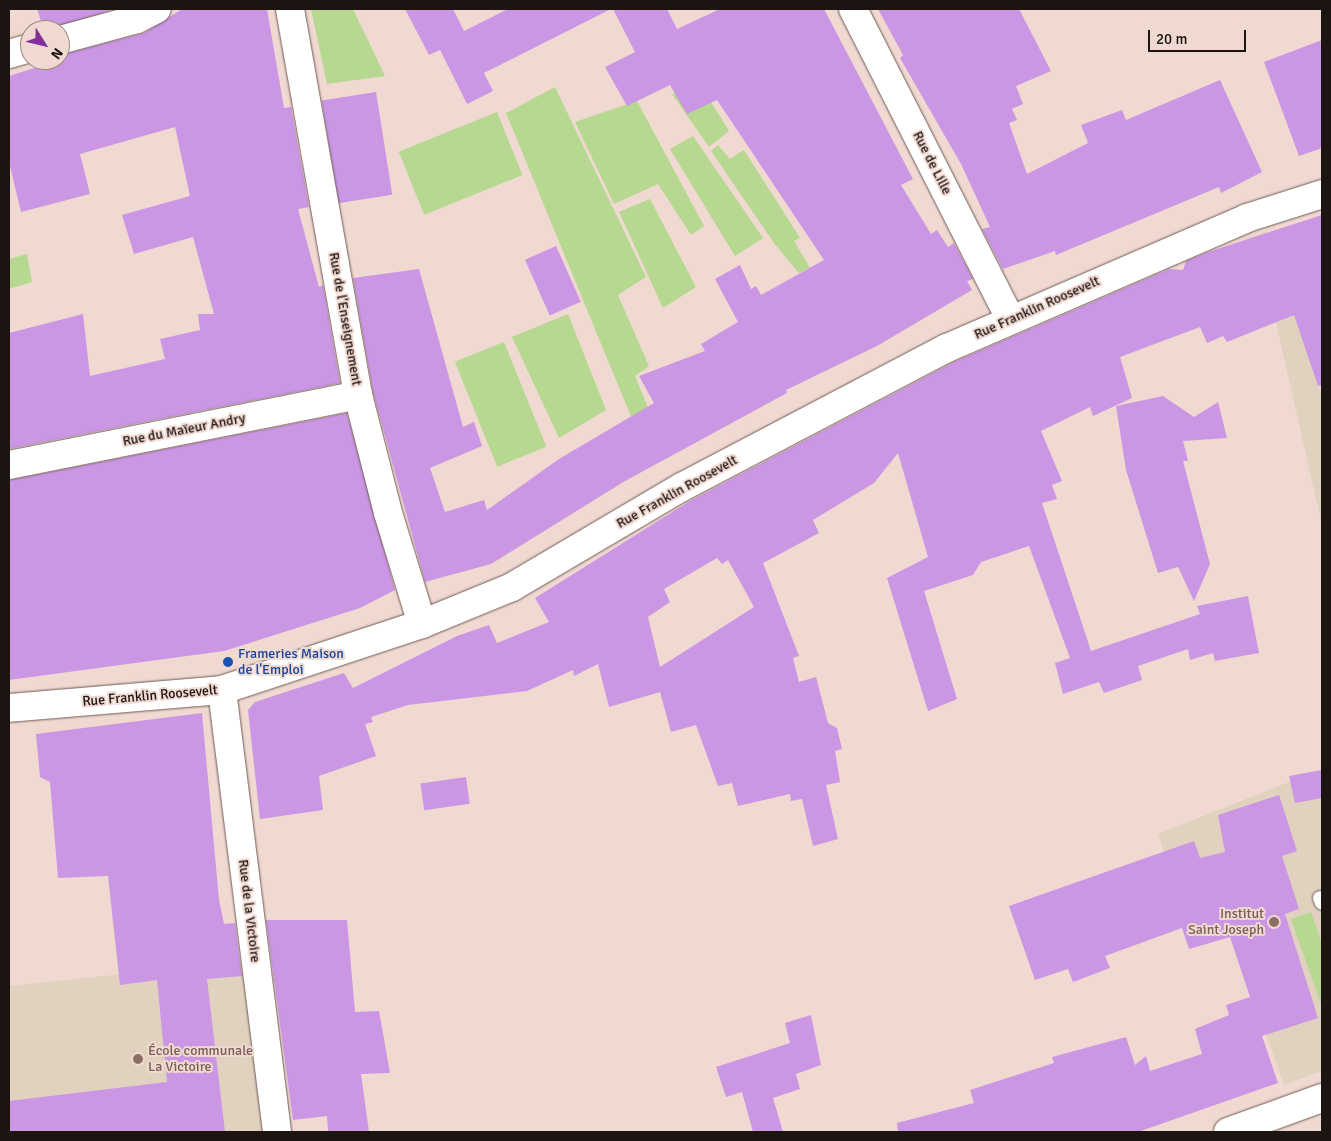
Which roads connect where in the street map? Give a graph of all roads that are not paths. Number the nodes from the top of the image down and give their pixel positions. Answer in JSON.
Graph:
{"nodes":[{"id":1,"x":157,"y":9,"type":"edge"},
{"id":2,"x":290,"y":9,"type":"edge"},
{"id":3,"x":853,"y":9,"type":"edge"},
{"id":4,"x":70,"y":37,"type":"edge"},
{"id":5,"x":1322,"y":194,"type":"edge"},
{"id":6,"x":1010,"y":318,"type":"junction"},
{"id":7,"x":358,"y":394,"type":"junction"},
{"id":8,"x":9,"y":465,"type":"edge"},
{"id":9,"x":422,"y":624,"type":"junction"},
{"id":10,"x":222,"y":690,"type":"junction"},
{"id":11,"x":9,"y":708,"type":"edge"},
{"id":12,"x":1322,"y":1098,"type":"edge"},
{"id":13,"x":277,"y":1132,"type":"edge"},
{"id":14,"x":1228,"y":1132,"type":"edge"}],
"edges":[{"from":1,"to":4,"type":"street"},
{"from":2,"to":7,"type":"street","name":"Rue de l'Enseignement"},
{"from":3,"to":6,"type":"street","name":"Rue de Lille"},
{"from":5,"to":6,"type":"street","name":"Rue Franklin Roosevelt"},
{"from":6,"to":9,"type":"street","name":"Rue Franklin Roosevelt"},
{"from":7,"to":8,"type":"street","name":"Rue du Maïeur Andry"},
{"from":7,"to":9,"type":"street","name":"Rue de l'Enseignement"},
{"from":9,"to":10,"type":"street","name":"Rue Franklin Roosevelt"},
{"from":10,"to":11,"type":"street","name":"Rue Franklin Roosevelt"},
{"from":10,"to":13,"type":"street","name":"Rue de la Victoire"},
{"from":12,"to":14,"type":"street"}]}
